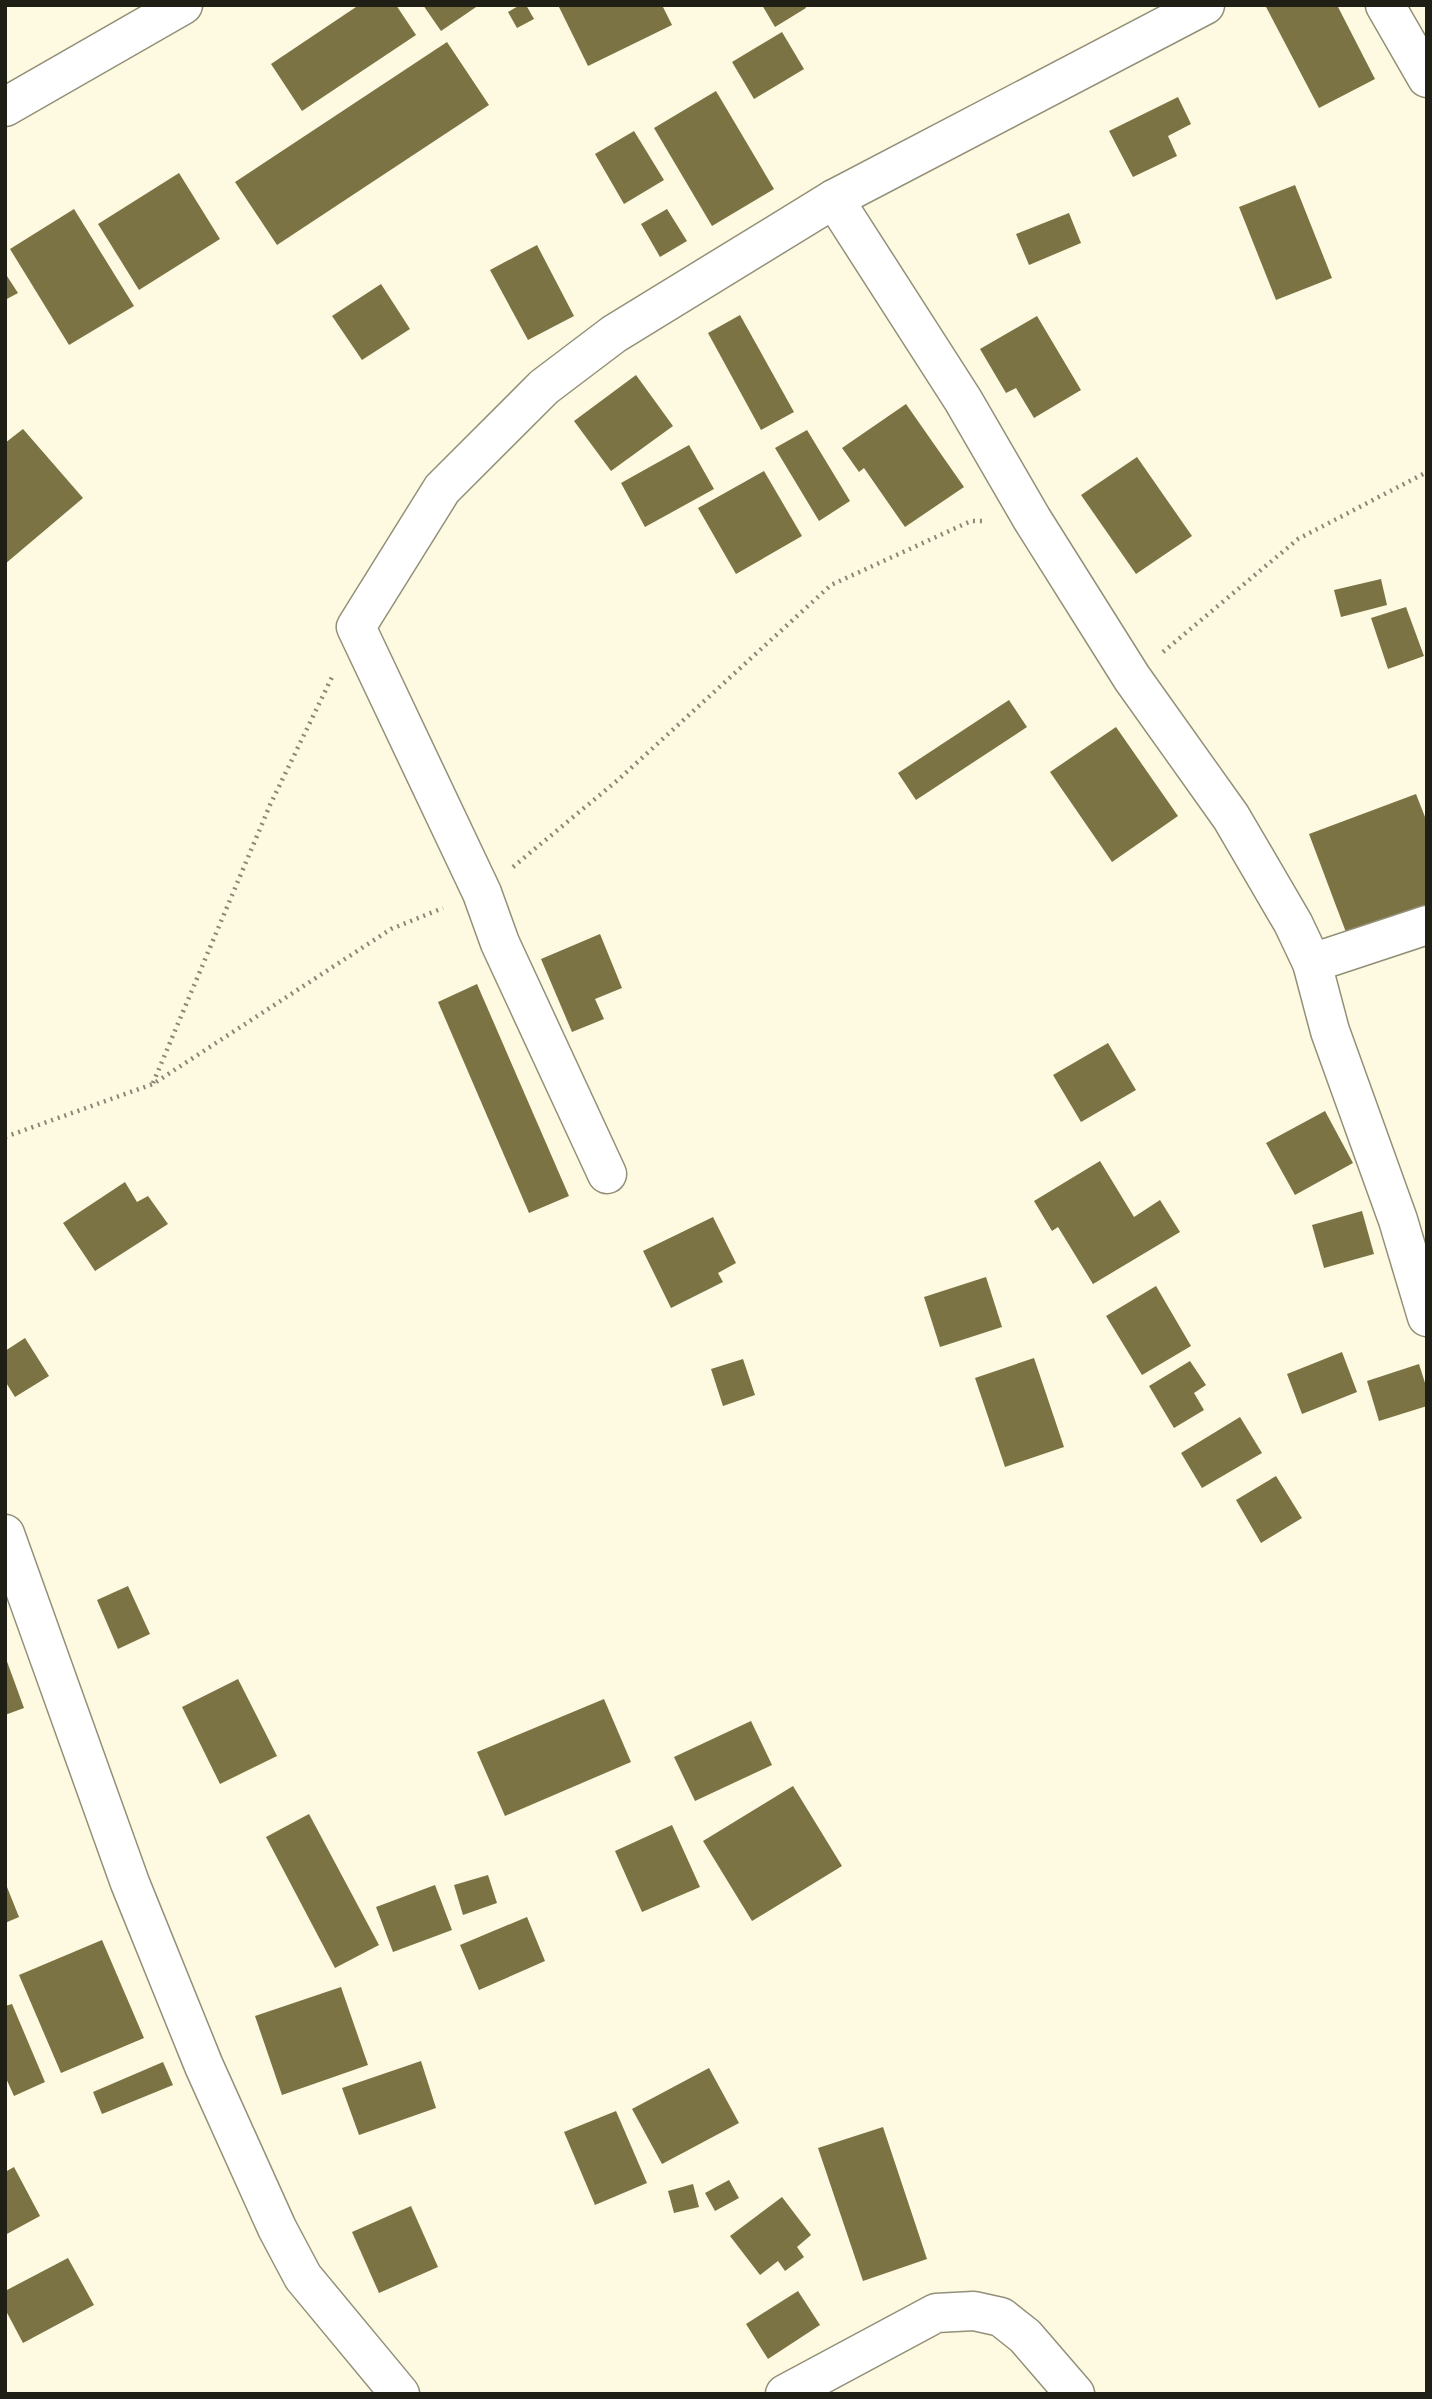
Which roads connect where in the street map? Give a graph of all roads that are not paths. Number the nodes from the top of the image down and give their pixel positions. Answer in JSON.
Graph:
{"nodes":[{"id":1,"x":183,"y":5,"type":"edge"},
{"id":2,"x":1205,"y":5,"type":"edge"},
{"id":3,"x":1385,"y":5,"type":"edge"},
{"id":4,"x":1427,"y":78,"type":"edge"},
{"id":5,"x":5,"y":107,"type":"edge"},
{"id":6,"x":834,"y":199,"type":"junction"},
{"id":7,"x":1427,"y":925,"type":"edge"},
{"id":8,"x":1312,"y":963,"type":"junction"},
{"id":9,"x":607,"y":1174,"type":"dead end"},
{"id":10,"x":1427,"y":1317,"type":"edge"},
{"id":11,"x":5,"y":1534,"type":"edge"},
{"id":12,"x":400,"y":2394,"type":"edge"},
{"id":13,"x":785,"y":2394,"type":"edge"},
{"id":14,"x":1075,"y":2394,"type":"edge"}],
"edges":[{"from":1,"to":5,"type":"main road"},
{"from":2,"to":6,"type":"main road"},
{"from":3,"to":4,"type":"main road"},
{"from":6,"to":8,"type":"main road"},
{"from":6,"to":9,"type":"main road"},
{"from":7,"to":8,"type":"main road"},
{"from":8,"to":10,"type":"main road"},
{"from":11,"to":12,"type":"main road"},
{"from":13,"to":14,"type":"main road"}]}
